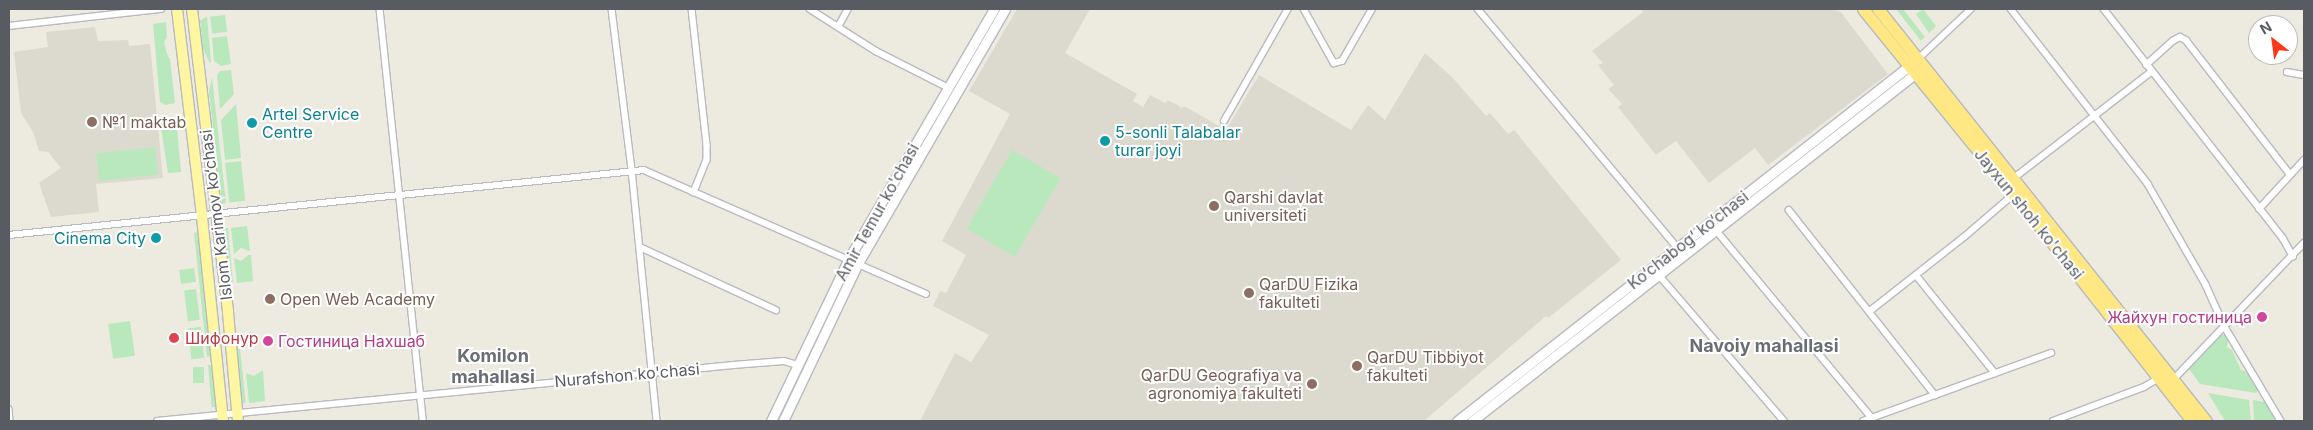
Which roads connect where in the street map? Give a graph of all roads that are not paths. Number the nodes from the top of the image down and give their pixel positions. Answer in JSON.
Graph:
{"nodes":[{"id":1,"x":161,"y":9,"type":"edge"},
{"id":2,"x":177,"y":9,"type":"edge"},
{"id":3,"x":192,"y":9,"type":"edge"},
{"id":4,"x":380,"y":9,"type":"edge"},
{"id":5,"x":612,"y":9,"type":"edge"},
{"id":6,"x":692,"y":9,"type":"edge"},
{"id":7,"x":810,"y":9,"type":"edge"},
{"id":8,"x":848,"y":9,"type":"edge"},
{"id":9,"x":994,"y":9,"type":"edge"},
{"id":10,"x":1005,"y":9,"type":"edge"},
{"id":11,"x":1288,"y":9,"type":"edge"},
{"id":12,"x":1304,"y":9,"type":"edge"},
{"id":13,"x":1372,"y":9,"type":"edge"},
{"id":14,"x":1478,"y":9,"type":"edge"},
{"id":15,"x":1863,"y":9,"type":"edge"},
{"id":16,"x":1878,"y":9,"type":"edge"},
{"id":17,"x":1971,"y":9,"type":"edge"},
{"id":18,"x":2011,"y":9,"type":"edge"},
{"id":19,"x":2104,"y":9,"type":"edge"},
{"id":20,"x":9,"y":26,"type":"edge"},
{"id":21,"x":838,"y":27,"type":"junction"},
{"id":22,"x":1921,"y":63,"type":"junction"},
{"id":23,"x":2146,"y":65,"type":"junction"},
{"id":24,"x":1912,"y":71,"type":"junction"},
{"id":25,"x":2151,"y":72,"type":"junction"},
{"id":26,"x":2286,"y":72,"type":"dead end"},
{"id":27,"x":2304,"y":75,"type":"edge"},
{"id":28,"x":947,"y":87,"type":"junction"},
{"id":29,"x":2095,"y":116,"type":"junction"},
{"id":30,"x":1224,"y":121,"type":"dead end"},
{"id":31,"x":2304,"y":160,"type":"edge"},
{"id":32,"x":632,"y":170,"type":"junction"},
{"id":33,"x":1776,"y":170,"type":"junction"},
{"id":34,"x":2290,"y":174,"type":"junction"},
{"id":35,"x":1782,"y":178,"type":"junction"},
{"id":36,"x":2014,"y":178,"type":"junction"},
{"id":37,"x":694,"y":192,"type":"junction"},
{"id":38,"x":2013,"y":195,"type":"junction"},
{"id":39,"x":400,"y":196,"type":"junction"},
{"id":40,"x":2259,"y":209,"type":"junction"},
{"id":41,"x":1789,"y":210,"type":"dead end"},
{"id":42,"x":216,"y":215,"type":"junction"},
{"id":43,"x":202,"y":217,"type":"junction"},
{"id":44,"x":1716,"y":230,"type":"junction"},
{"id":45,"x":9,"y":236,"type":"edge"},
{"id":46,"x":2304,"y":243,"type":"edge"},
{"id":47,"x":640,"y":247,"type":"junction"},
{"id":48,"x":1676,"y":249,"type":"junction"},
{"id":49,"x":2293,"y":256,"type":"junction"},
{"id":50,"x":849,"y":258,"type":"junction"},
{"id":51,"x":1681,"y":258,"type":"junction"},
{"id":52,"x":858,"y":262,"type":"junction"},
{"id":53,"x":1916,"y":274,"type":"junction"},
{"id":54,"x":1659,"y":275,"type":"junction"},
{"id":55,"x":926,"y":294,"type":"dead end"},
{"id":56,"x":776,"y":310,"type":"dead end"},
{"id":57,"x":1870,"y":311,"type":"junction"},
{"id":58,"x":2226,"y":327,"type":"junction"},
{"id":59,"x":2051,"y":353,"type":"dead end"},
{"id":60,"x":798,"y":365,"type":"junction"},
{"id":61,"x":653,"y":373,"type":"junction"},
{"id":62,"x":1995,"y":373,"type":"junction"},
{"id":63,"x":2159,"y":378,"type":"junction"},
{"id":64,"x":2174,"y":379,"type":"junction"},
{"id":65,"x":420,"y":394,"type":"junction"},
{"id":66,"x":1936,"y":395,"type":"junction"},
{"id":67,"x":9,"y":409,"type":"edge"},
{"id":68,"x":222,"y":418,"type":"edge"},
{"id":69,"x":237,"y":418,"type":"edge"},
{"id":70,"x":1872,"y":418,"type":"junction"},
{"id":71,"x":10,"y":421,"type":"edge"},
{"id":72,"x":157,"y":421,"type":"edge"},
{"id":73,"x":423,"y":421,"type":"edge"},
{"id":74,"x":657,"y":421,"type":"edge"},
{"id":75,"x":771,"y":421,"type":"edge"},
{"id":76,"x":784,"y":421,"type":"edge"},
{"id":77,"x":1458,"y":421,"type":"edge"},
{"id":78,"x":1472,"y":421,"type":"edge"},
{"id":79,"x":1784,"y":421,"type":"edge"},
{"id":80,"x":1863,"y":421,"type":"edge"},
{"id":81,"x":2053,"y":421,"type":"edge"},
{"id":82,"x":2192,"y":421,"type":"edge"},
{"id":83,"x":2206,"y":421,"type":"edge"},
{"id":84,"x":2280,"y":421,"type":"edge"}],
"edges":[{"from":1,"to":20,"type":"street"},
{"from":2,"to":43,"type":"main road","name":"Islom Karimov ko‘chasi"},
{"from":3,"to":42,"type":"main road","name":"Islom Karimov ko‘chasi"},
{"from":4,"to":39,"type":"street"},
{"from":5,"to":32,"type":"street"},
{"from":6,"to":37,"type":"street"},
{"from":7,"to":21,"type":"street"},
{"from":8,"to":21,"type":"street"},
{"from":9,"to":28,"type":"main road","name":"Amir Temur ko'chasi"},
{"from":10,"to":52,"type":"main road","name":"Amir Temur ko'chasi"},
{"from":11,"to":30,"type":"street"},
{"from":12,"to":13,"type":"street"},
{"from":14,"to":48,"type":"street"},
{"from":15,"to":24,"type":"highway","name":"Jayxun shoh ko'chasi"},
{"from":16,"to":22,"type":"highway","name":"Jayxun shoh ko'chasi"},
{"from":17,"to":22,"type":"street"},
{"from":18,"to":29,"type":"street"},
{"from":19,"to":23,"type":"street"},
{"from":21,"to":28,"type":"street"},
{"from":22,"to":24,"type":"main road","name":"Ko‘chabog‘ ko‘chasi"},
{"from":22,"to":36,"type":"highway","name":"Jayxun shoh ko'chasi"},
{"from":23,"to":25,"type":"street"},
{"from":23,"to":34,"type":"street"},
{"from":24,"to":33,"type":"main road","name":"Ko‘chabog‘ ko‘chasi"},
{"from":24,"to":35,"type":"main road","name":"Ko‘chabog‘ ko‘chasi"},
{"from":24,"to":38,"type":"highway","name":"Jayxun shoh ko'chasi"},
{"from":25,"to":29,"type":"street"},
{"from":25,"to":40,"type":"street"},
{"from":26,"to":27,"type":"street"},
{"from":28,"to":50,"type":"main road","name":"Amir Temur ko'chasi"},
{"from":29,"to":36,"type":"street"},
{"from":29,"to":58,"type":"street"},
{"from":31,"to":34,"type":"street"},
{"from":32,"to":37,"type":"street"},
{"from":32,"to":39,"type":"street"},
{"from":32,"to":47,"type":"street"},
{"from":33,"to":35,"type":"main road"},
{"from":33,"to":48,"type":"main road","name":"Ko‘chabog‘ ko‘chasi"},
{"from":34,"to":40,"type":"street"},
{"from":35,"to":44,"type":"main road","name":"Ko‘chabog‘ ko‘chasi"},
{"from":36,"to":64,"type":"highway","name":"Jayxun shoh ko'chasi"},
{"from":37,"to":50,"type":"street"},
{"from":38,"to":53,"type":"street"},
{"from":38,"to":63,"type":"highway","name":"Jayxun shoh ko'chasi"},
{"from":39,"to":42,"type":"street"},
{"from":39,"to":65,"type":"street"},
{"from":40,"to":49,"type":"street"},
{"from":41,"to":57,"type":"street"},
{"from":42,"to":43,"type":"street"},
{"from":42,"to":69,"type":"main road","name":"Islom Karimov ko‘chasi"},
{"from":43,"to":45,"type":"street"},
{"from":43,"to":68,"type":"main road","name":"Islom Karimov ko‘chasi"},
{"from":44,"to":51,"type":"main road","name":"Ko‘chabog‘ ko‘chasi"},
{"from":44,"to":70,"type":"street"},
{"from":46,"to":49,"type":"street"},
{"from":47,"to":56,"type":"street"},
{"from":47,"to":61,"type":"street"},
{"from":48,"to":51,"type":"main road"},
{"from":48,"to":77,"type":"main road","name":"Ko‘chabog‘ ko‘chasi"},
{"from":49,"to":58,"type":"street"},
{"from":50,"to":52,"type":"street"},
{"from":50,"to":60,"type":"main road","name":"Amir Temur ko'chasi"},
{"from":51,"to":54,"type":"main road","name":"Ko‘chabog‘ ko‘chasi"},
{"from":52,"to":55,"type":"street"},
{"from":52,"to":76,"type":"main road","name":"Amir Temur ko'chasi"},
{"from":53,"to":57,"type":"street"},
{"from":53,"to":62,"type":"street"},
{"from":54,"to":78,"type":"main road","name":"Ko‘chabog‘ ko‘chasi"},
{"from":54,"to":79,"type":"street"},
{"from":57,"to":66,"type":"street"},
{"from":58,"to":64,"type":"street"},
{"from":58,"to":84,"type":"street"},
{"from":59,"to":62,"type":"street"},
{"from":60,"to":61,"type":"street","name":"Nurafshon ko'chasi"},
{"from":60,"to":75,"type":"main road","name":"Amir Temur ko'chasi"},
{"from":61,"to":65,"type":"street","name":"Nurafshon ko'chasi"},
{"from":61,"to":74,"type":"street"},
{"from":62,"to":66,"type":"street"},
{"from":63,"to":81,"type":"street"},
{"from":63,"to":82,"type":"highway","name":"Jayxun shoh ko'chasi"},
{"from":64,"to":83,"type":"highway","name":"Jayxun shoh ko'chasi"},
{"from":65,"to":69,"type":"street","name":"Nurafshon ko'chasi"},
{"from":65,"to":73,"type":"street"},
{"from":66,"to":70,"type":"street"},
{"from":67,"to":71,"type":"street"},
{"from":68,"to":69,"type":"street","name":"Nurafshon ko'chasi"},
{"from":68,"to":72,"type":"street","name":"Nurafshon ko'chasi"},
{"from":70,"to":80,"type":"street"}]}
